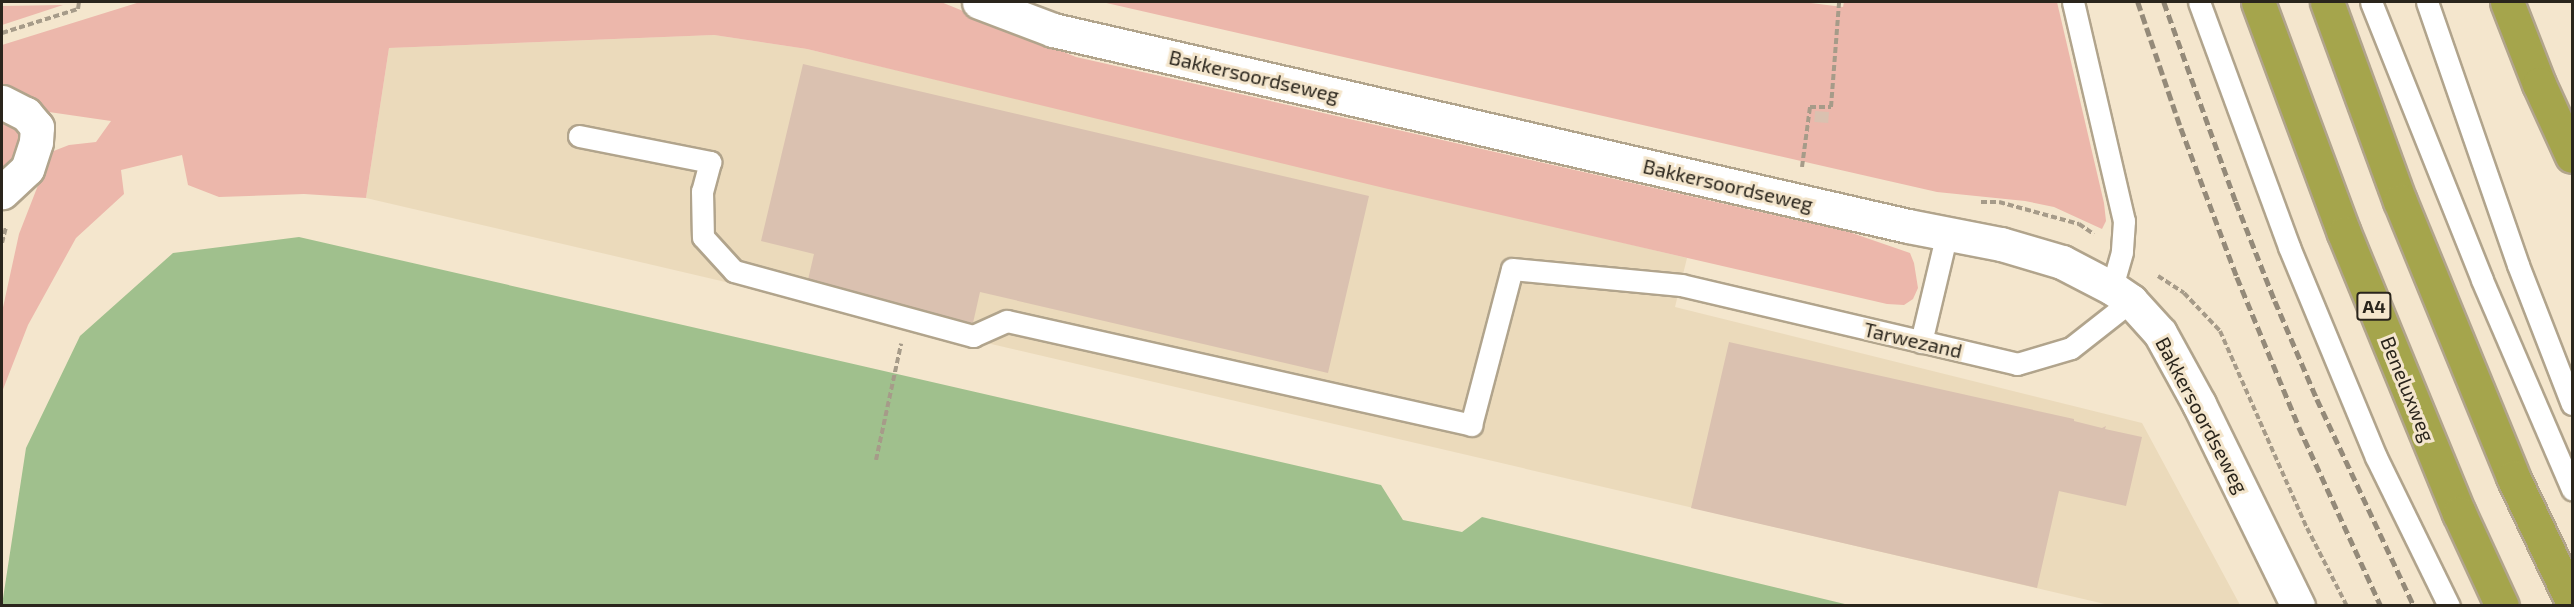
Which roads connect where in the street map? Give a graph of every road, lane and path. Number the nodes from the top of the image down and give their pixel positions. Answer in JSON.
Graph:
{"nodes":[{"id":1,"x":79,"y":2,"type":"edge"},
{"id":2,"x":979,"y":2,"type":"edge"},
{"id":3,"x":1839,"y":2,"type":"edge"},
{"id":4,"x":2073,"y":2,"type":"edge"},
{"id":5,"x":2199,"y":2,"type":"edge"},
{"id":6,"x":2258,"y":2,"type":"edge"},
{"id":7,"x":2327,"y":2,"type":"edge"},
{"id":8,"x":2372,"y":2,"type":"edge"},
{"id":9,"x":2427,"y":2,"type":"edge"},
{"id":10,"x":2507,"y":2,"type":"edge"},
{"id":11,"x":2,"y":33,"type":"edge"},
{"id":12,"x":2,"y":102,"type":"edge"},
{"id":13,"x":579,"y":136,"type":"dead end"},
{"id":14,"x":2572,"y":156,"type":"edge"},
{"id":15,"x":1802,"y":171,"type":"dead end"},
{"id":16,"x":2,"y":192,"type":"edge"},
{"id":17,"x":1947,"y":233,"type":"junction"},
{"id":18,"x":2122,"y":294,"type":"junction"},
{"id":19,"x":904,"y":332,"type":"dead end"},
{"id":20,"x":1921,"y":342,"type":"junction"},
{"id":21,"x":2572,"y":404,"type":"edge"},
{"id":22,"x":876,"y":460,"type":"dead end"},
{"id":23,"x":2572,"y":489,"type":"edge"},
{"id":24,"x":2572,"y":601,"type":"edge"},
{"id":25,"x":2298,"y":606,"type":"edge"},
{"id":26,"x":2449,"y":606,"type":"edge"},
{"id":27,"x":2502,"y":606,"type":"edge"}],
"edges":[{"from":1,"to":11,"type":"path"},
{"from":2,"to":17,"type":"street","name":"Bakkersoordseweg"},
{"from":3,"to":15,"type":"path"},
{"from":4,"to":18,"type":"lane"},
{"from":5,"to":26,"type":"lane"},
{"from":6,"to":27,"type":"highway","name":"Beneluxweg","number":"A4"},
{"from":7,"to":24,"type":"highway"},
{"from":8,"to":23,"type":"lane"},
{"from":9,"to":21,"type":"lane"},
{"from":10,"to":14,"type":"highway"},
{"from":12,"to":16,"type":"street"},
{"from":13,"to":20,"type":"lane","name":"Tarwezand"},
{"from":17,"to":18,"type":"street","name":"Bakkersoordseweg"},
{"from":17,"to":20,"type":"lane"},
{"from":18,"to":20,"type":"lane","name":"Tarwezand"},
{"from":18,"to":25,"type":"street","name":"Bakkersoordseweg"},
{"from":19,"to":22,"type":"path"}]}
